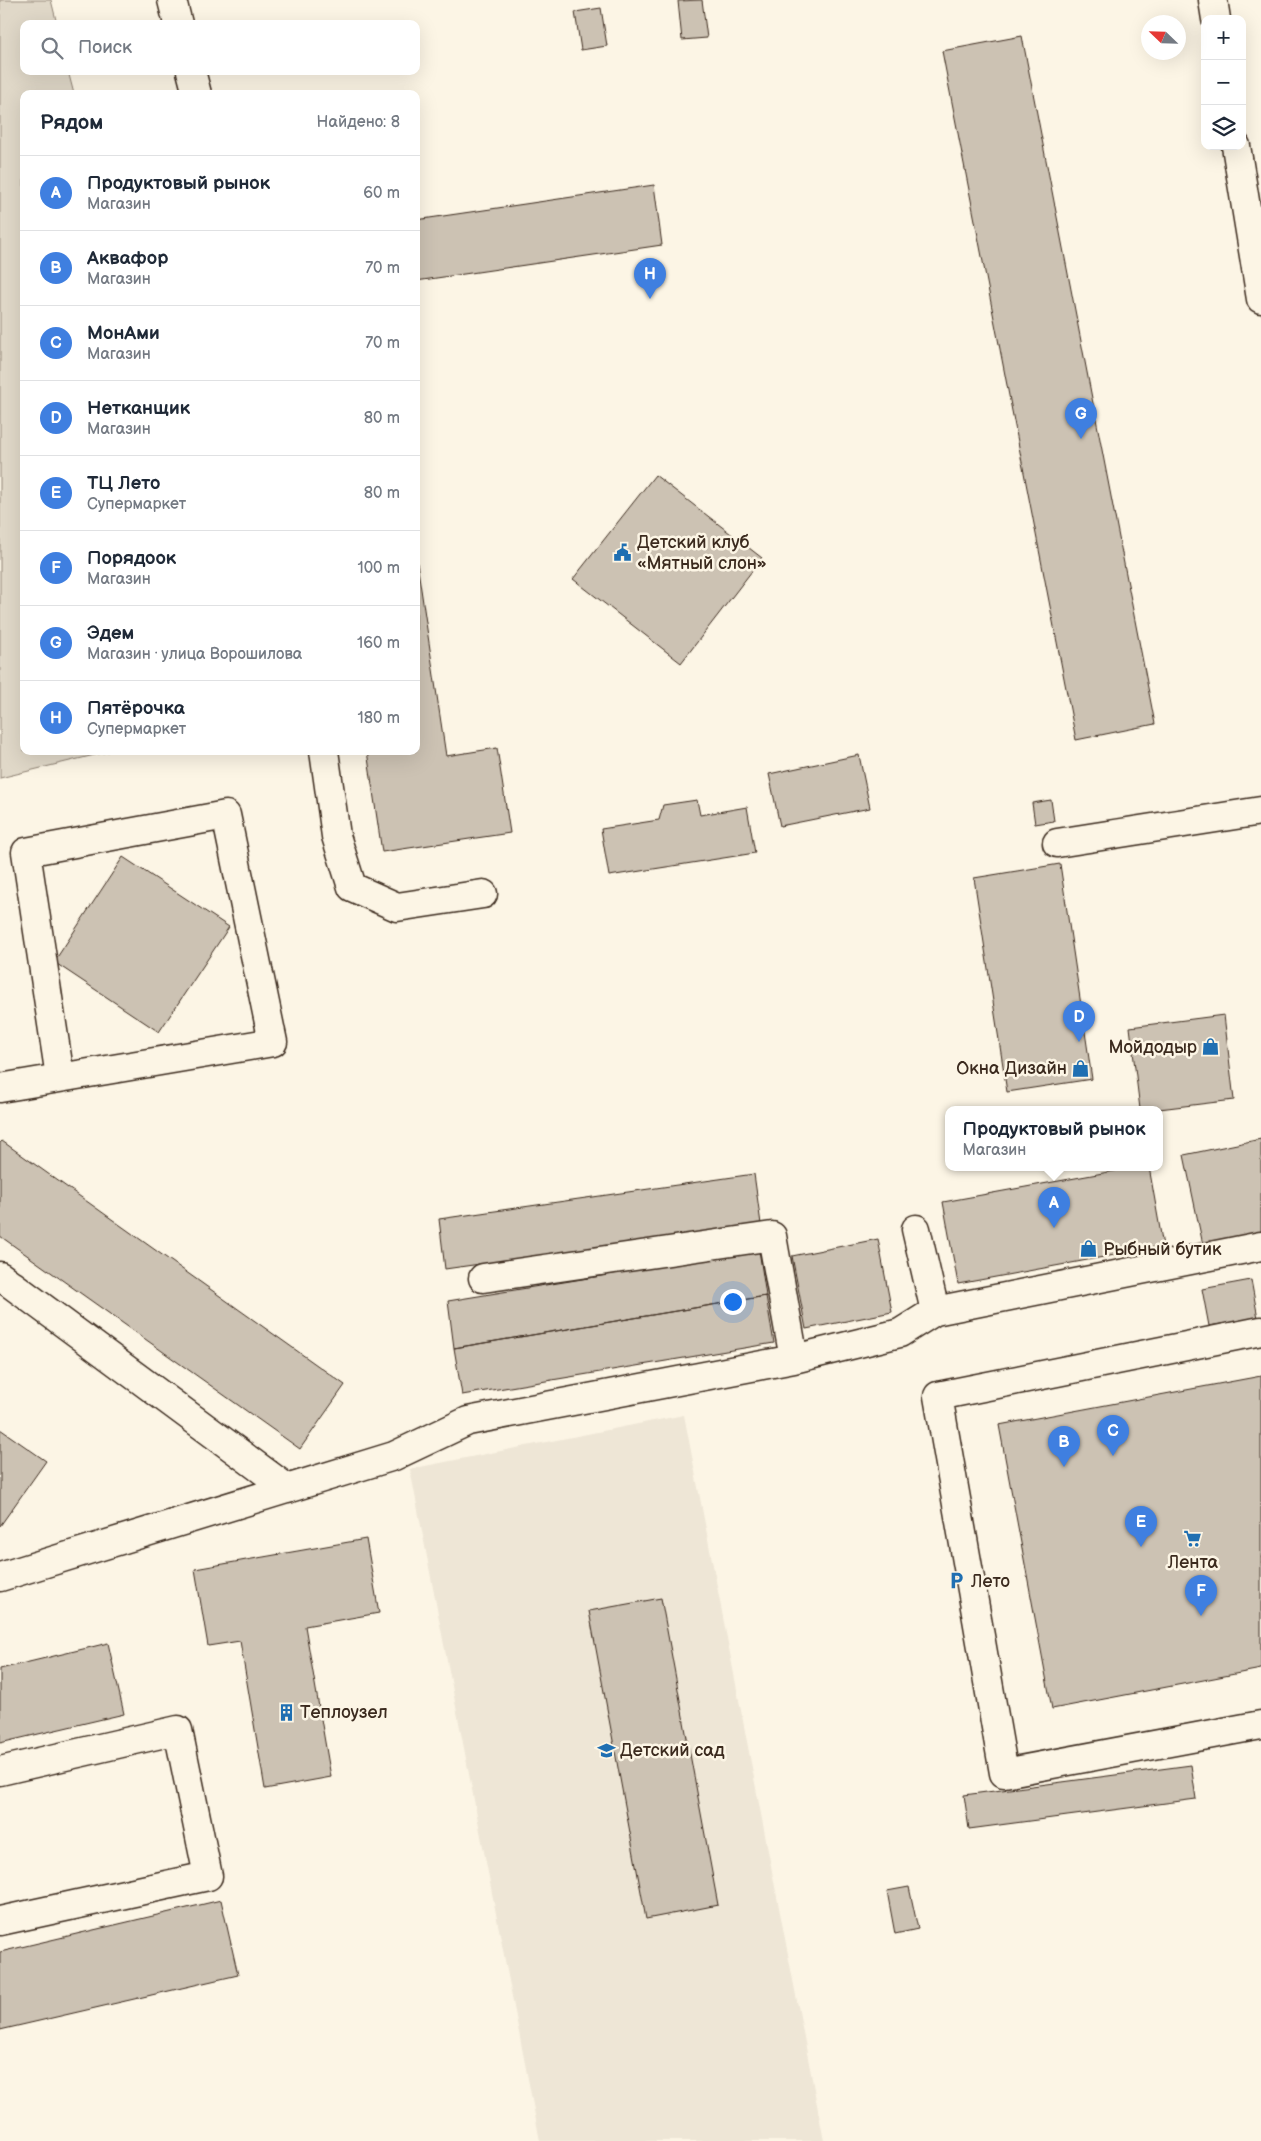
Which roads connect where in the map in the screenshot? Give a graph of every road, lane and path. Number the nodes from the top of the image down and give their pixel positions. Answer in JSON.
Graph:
{"nodes":[{"id":1,"x":172,"y":0,"type":"edge"},
{"id":2,"x":1213,"y":0,"type":"edge"},
{"id":3,"x":1215,"y":15,"type":"edge"},
{"id":4,"x":177,"y":20,"type":"edge"},
{"id":5,"x":192,"y":75,"type":"edge"},
{"id":6,"x":196,"y":90,"type":"edge"},
{"id":7,"x":1237,"y":150,"type":"edge"},
{"id":8,"x":1256,"y":247,"type":"edge"},
{"id":9,"x":1261,"y":300,"type":"edge"},
{"id":10,"x":325,"y":755,"type":"edge"},
{"id":11,"x":1261,"y":811,"type":"edge"},
{"id":12,"x":1057,"y":842,"type":"dead end"},
{"id":13,"x":483,"y":894,"type":"dead end"},
{"id":14,"x":60,"y":1077,"type":"junction"},
{"id":15,"x":0,"y":1088,"type":"edge"},
{"id":16,"x":916,"y":1229,"type":"dead end"},
{"id":17,"x":1261,"y":1246,"type":"edge"},
{"id":18,"x":0,"y":1276,"type":"edge"},
{"id":19,"x":483,"y":1278,"type":"dead end"},
{"id":20,"x":935,"y":1311,"type":"junction"},
{"id":21,"x":1261,"y":1331,"type":"edge"},
{"id":22,"x":794,"y":1359,"type":"junction"},
{"id":23,"x":288,"y":1489,"type":"junction"},
{"id":24,"x":4,"y":1573,"type":"edge"},
{"id":25,"x":1261,"y":1725,"type":"edge"},
{"id":26,"x":0,"y":1771,"type":"edge"},
{"id":27,"x":0,"y":1921,"type":"edge"}],
"edges":[{"from":1,"to":4,"type":"street"},
{"from":2,"to":3,"type":"street"},
{"from":5,"to":6,"type":"street"},
{"from":7,"to":8,"type":"street"},
{"from":8,"to":9,"type":"street"},
{"from":10,"to":13,"type":"street"},
{"from":11,"to":12,"type":"street"},
{"from":14,"to":14,"type":"street"},
{"from":14,"to":15,"type":"street"},
{"from":16,"to":20,"type":"street"},
{"from":17,"to":20,"type":"street"},
{"from":18,"to":23,"type":"street"},
{"from":19,"to":22,"type":"street"},
{"from":20,"to":22,"type":"street"},
{"from":21,"to":25,"type":"street"},
{"from":22,"to":23,"type":"street"},
{"from":23,"to":24,"type":"street"},
{"from":26,"to":27,"type":"street"}]}
